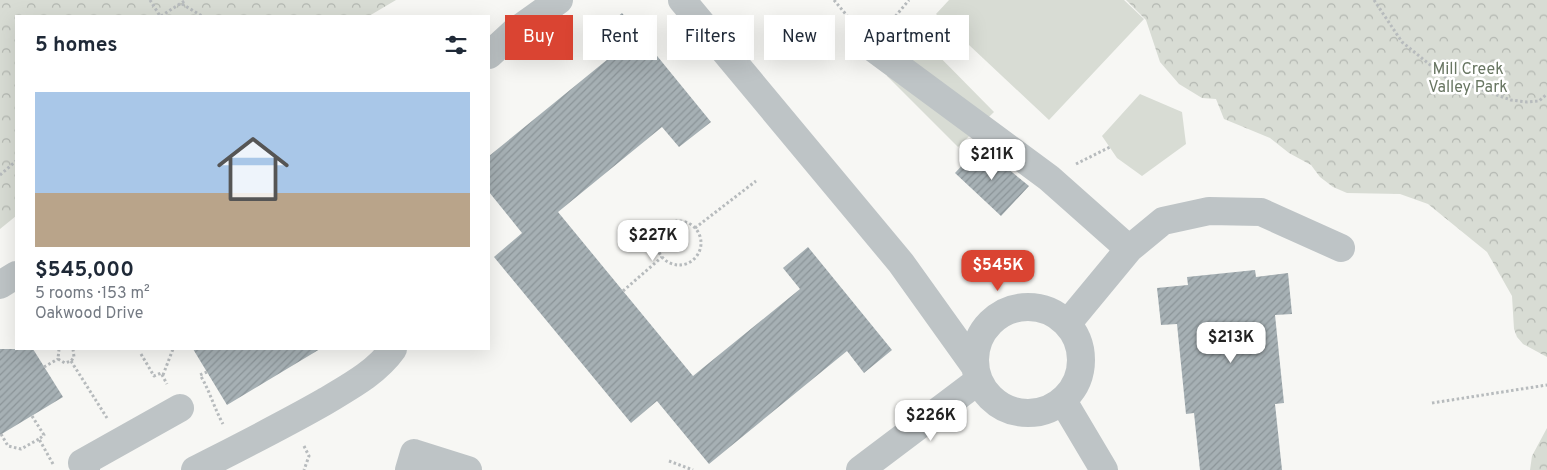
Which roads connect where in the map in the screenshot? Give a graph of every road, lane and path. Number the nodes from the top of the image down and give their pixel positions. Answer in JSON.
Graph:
{"nodes":[{"id":1,"x":150,"y":0,"type":"edge"},
{"id":2,"x":186,"y":0,"type":"edge"},
{"id":3,"x":559,"y":0,"type":"edge"},
{"id":4,"x":682,"y":0,"type":"edge"},
{"id":5,"x":1374,"y":0,"type":"edge"},
{"id":6,"x":182,"y":4,"type":"junction"},
{"id":7,"x":159,"y":15,"type":"edge"},
{"id":8,"x":162,"y":15,"type":"edge"},
{"id":9,"x":200,"y":15,"type":"edge"},
{"id":10,"x":490,"y":54,"type":"edge"},
{"id":11,"x":889,"y":60,"type":"edge"},
{"id":12,"x":1547,"y":94,"type":"edge"},
{"id":13,"x":1110,"y":147,"type":"dead end"},
{"id":14,"x":15,"y":162,"type":"edge"},
{"id":15,"x":0,"y":174,"type":"edge"},
{"id":16,"x":1049,"y":178,"type":"junction"},
{"id":17,"x":756,"y":181,"type":"dead end"},
{"id":18,"x":695,"y":228,"type":"junction"},
{"id":19,"x":1341,"y":248,"type":"dead end"},
{"id":20,"x":1129,"y":249,"type":"junction"},
{"id":21,"x":662,"y":257,"type":"junction"},
{"id":22,"x":15,"y":276,"type":"edge"},
{"id":23,"x":0,"y":285,"type":"edge"},
{"id":24,"x":623,"y":291,"type":"dead end"},
{"id":25,"x":1067,"y":324,"type":"junction"},
{"id":26,"x":59,"y":350,"type":"edge"},
{"id":27,"x":74,"y":350,"type":"edge"},
{"id":28,"x":173,"y":350,"type":"edge"},
{"id":29,"x":392,"y":350,"type":"edge"},
{"id":30,"x":142,"y":354,"type":"dead end"},
{"id":31,"x":58,"y":358,"type":"junction"},
{"id":32,"x":70,"y":361,"type":"junction"},
{"id":33,"x":44,"y":367,"type":"dead end"},
{"id":34,"x":207,"y":372,"type":"dead end"},
{"id":35,"x":976,"y":373,"type":"junction"},
{"id":36,"x":163,"y":376,"type":"junction"},
{"id":37,"x":1547,"y":385,"type":"edge"},
{"id":38,"x":1063,"y":400,"type":"junction"},
{"id":39,"x":1432,"y":403,"type":"dead end"},
{"id":40,"x":180,"y":408,"type":"joint"},
{"id":41,"x":32,"y":416,"type":"dead end"},
{"id":42,"x":1,"y":434,"type":"dead end"},
{"id":43,"x":38,"y":439,"type":"junction"},
{"id":44,"x":121,"y":442,"type":"junction"},
{"id":45,"x":236,"y":449,"type":"junction"},
{"id":46,"x":669,"y":461,"type":"dead end"},
{"id":47,"x":84,"y":467,"type":"edge"},
{"id":48,"x":195,"y":470,"type":"edge"},
{"id":49,"x":410,"y":470,"type":"edge"},
{"id":50,"x":465,"y":470,"type":"edge"},
{"id":51,"x":693,"y":470,"type":"edge"},
{"id":52,"x":860,"y":470,"type":"edge"},
{"id":53,"x":1104,"y":470,"type":"edge"}],
"edges":[{"from":1,"to":7,"type":"path"},
{"from":2,"to":6,"type":"path"},
{"from":3,"to":10,"type":"street"},
{"from":4,"to":35,"type":"street"},
{"from":5,"to":12,"type":"path"},
{"from":6,"to":8,"type":"path"},
{"from":6,"to":9,"type":"path"},
{"from":11,"to":16,"type":"street"},
{"from":13,"to":16,"type":"path"},
{"from":14,"to":15,"type":"path"},
{"from":16,"to":20,"type":"street"},
{"from":17,"to":18,"type":"path"},
{"from":18,"to":21,"type":"path"},
{"from":18,"to":21,"type":"path"},
{"from":19,"to":20,"type":"street"},
{"from":20,"to":25,"type":"street"},
{"from":21,"to":24,"type":"path"},
{"from":22,"to":23,"type":"street"},
{"from":25,"to":35,"type":"street"},
{"from":25,"to":38,"type":"street"},
{"from":26,"to":31,"type":"path"},
{"from":27,"to":32,"type":"path"},
{"from":28,"to":36,"type":"path"},
{"from":29,"to":45,"type":"street"},
{"from":30,"to":36,"type":"path"},
{"from":31,"to":32,"type":"path"},
{"from":31,"to":33,"type":"path"},
{"from":32,"to":44,"type":"path"},
{"from":34,"to":45,"type":"path"},
{"from":35,"to":38,"type":"street"},
{"from":35,"to":52,"type":"street"},
{"from":36,"to":40,"type":"path"},
{"from":37,"to":39,"type":"path"},
{"from":38,"to":53,"type":"street"},
{"from":40,"to":44,"type":"street"},
{"from":41,"to":43,"type":"path"},
{"from":42,"to":43,"type":"path"},
{"from":43,"to":47,"type":"path"},
{"from":44,"to":47,"type":"street"},
{"from":45,"to":48,"type":"street"},
{"from":46,"to":51,"type":"path"},
{"from":49,"to":50,"type":"street"}]}
